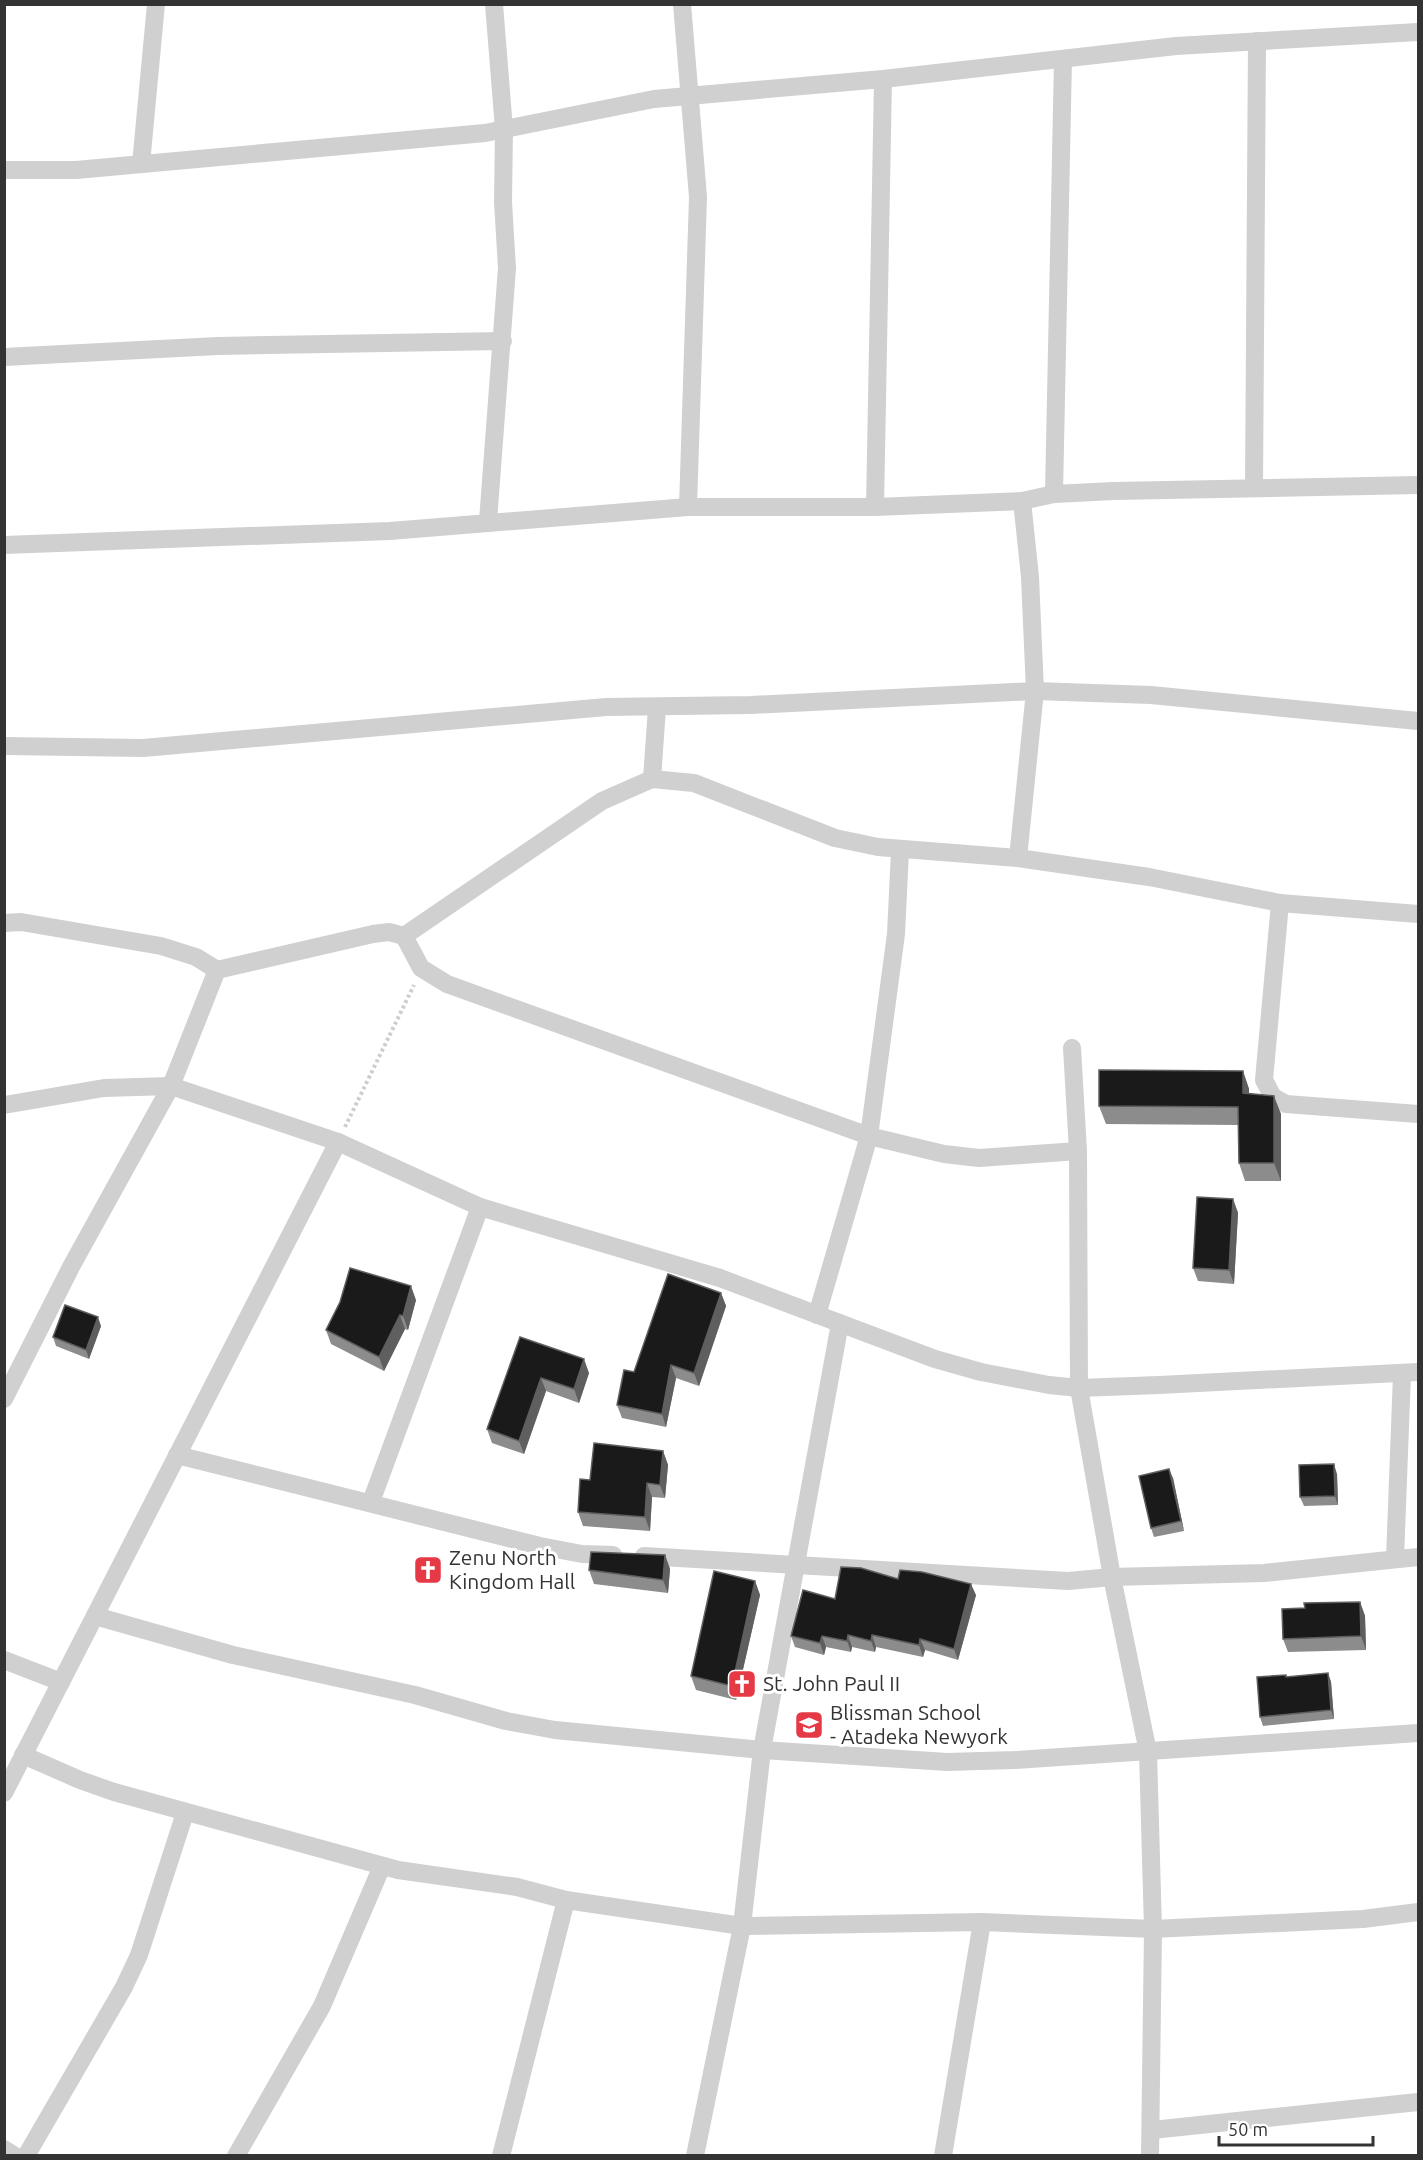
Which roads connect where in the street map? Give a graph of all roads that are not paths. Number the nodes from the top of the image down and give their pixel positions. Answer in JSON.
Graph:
{"nodes":[{"id":1,"x":156,"y":4,"type":"edge"},
{"id":2,"x":494,"y":4,"type":"edge"},
{"id":3,"x":682,"y":4,"type":"edge"},
{"id":4,"x":1419,"y":32,"type":"edge"},
{"id":5,"x":1257,"y":41,"type":"junction"},
{"id":6,"x":1063,"y":58,"type":"junction"},
{"id":7,"x":883,"y":79,"type":"junction"},
{"id":8,"x":689,"y":98,"type":"junction"},
{"id":9,"x":504,"y":129,"type":"junction"},
{"id":10,"x":141,"y":164,"type":"junction"},
{"id":11,"x":4,"y":170,"type":"edge"},
{"id":12,"x":503,"y":341,"type":"junction"},
{"id":13,"x":4,"y":357,"type":"edge"},
{"id":14,"x":1419,"y":485,"type":"edge"},
{"id":15,"x":1254,"y":488,"type":"junction"},
{"id":16,"x":1054,"y":494,"type":"junction"},
{"id":17,"x":1022,"y":501,"type":"junction"},
{"id":18,"x":688,"y":507,"type":"junction"},
{"id":19,"x":875,"y":507,"type":"junction"},
{"id":20,"x":488,"y":522,"type":"junction"},
{"id":21,"x":4,"y":545,"type":"edge"},
{"id":22,"x":1035,"y":691,"type":"junction"},
{"id":23,"x":657,"y":708,"type":"junction"},
{"id":24,"x":1419,"y":721,"type":"edge"},
{"id":25,"x":4,"y":746,"type":"edge"},
{"id":26,"x":651,"y":779,"type":"junction"},
{"id":27,"x":900,"y":851,"type":"junction"},
{"id":28,"x":1018,"y":858,"type":"junction"},
{"id":29,"x":1280,"y":903,"type":"junction"},
{"id":30,"x":1419,"y":914,"type":"edge"},
{"id":31,"x":4,"y":923,"type":"edge"},
{"id":32,"x":404,"y":936,"type":"junction"},
{"id":33,"x":217,"y":970,"type":"junction"},
{"id":34,"x":1072,"y":1048,"type":"dead end"},
{"id":35,"x":171,"y":1086,"type":"junction"},
{"id":36,"x":4,"y":1105,"type":"edge"},
{"id":37,"x":1419,"y":1114,"type":"edge"},
{"id":38,"x":869,"y":1136,"type":"junction"},
{"id":39,"x":338,"y":1142,"type":"junction"},
{"id":40,"x":1077,"y":1151,"type":"junction"},
{"id":41,"x":480,"y":1207,"type":"junction"},
{"id":42,"x":817,"y":1315,"type":"junction"},
{"id":43,"x":840,"y":1323,"type":"junction"},
{"id":44,"x":1410,"y":1373,"type":"edge"},
{"id":45,"x":1079,"y":1388,"type":"junction"},
{"id":46,"x":4,"y":1399,"type":"edge"},
{"id":47,"x":177,"y":1455,"type":"junction"},
{"id":48,"x":371,"y":1502,"type":"junction"},
{"id":49,"x":1419,"y":1557,"type":"edge"},
{"id":50,"x":1395,"y":1559,"type":"junction"},
{"id":51,"x":796,"y":1564,"type":"junction"},
{"id":52,"x":1112,"y":1576,"type":"junction"},
{"id":53,"x":95,"y":1616,"type":"junction"},
{"id":54,"x":4,"y":1660,"type":"edge"},
{"id":55,"x":61,"y":1682,"type":"junction"},
{"id":56,"x":1419,"y":1733,"type":"edge"},
{"id":57,"x":762,"y":1750,"type":"junction"},
{"id":58,"x":1148,"y":1752,"type":"junction"},
{"id":59,"x":23,"y":1755,"type":"junction"},
{"id":60,"x":4,"y":1793,"type":"edge"},
{"id":61,"x":185,"y":1813,"type":"junction"},
{"id":62,"x":382,"y":1866,"type":"junction"},
{"id":63,"x":566,"y":1900,"type":"junction"},
{"id":64,"x":1419,"y":1912,"type":"edge"},
{"id":65,"x":982,"y":1922,"type":"junction"},
{"id":66,"x":742,"y":1926,"type":"junction"},
{"id":67,"x":1153,"y":1929,"type":"junction"},
{"id":68,"x":1419,"y":2102,"type":"edge"},
{"id":69,"x":1152,"y":2130,"type":"junction"},
{"id":70,"x":4,"y":2149,"type":"edge"},
{"id":71,"x":15,"y":2156,"type":"edge"},
{"id":72,"x":26,"y":2156,"type":"edge"},
{"id":73,"x":236,"y":2156,"type":"edge"},
{"id":74,"x":501,"y":2156,"type":"edge"},
{"id":75,"x":695,"y":2156,"type":"edge"},
{"id":76,"x":943,"y":2156,"type":"edge"},
{"id":77,"x":1150,"y":2156,"type":"edge"}],
"edges":[{"from":1,"to":10,"type":"street"},
{"from":2,"to":9,"type":"street"},
{"from":3,"to":8,"type":"street"},
{"from":4,"to":5,"type":"street"},
{"from":5,"to":6,"type":"street"},
{"from":5,"to":15,"type":"street"},
{"from":6,"to":7,"type":"street"},
{"from":6,"to":16,"type":"street"},
{"from":7,"to":8,"type":"street"},
{"from":7,"to":19,"type":"street"},
{"from":8,"to":9,"type":"street"},
{"from":8,"to":18,"type":"street"},
{"from":9,"to":10,"type":"street"},
{"from":9,"to":12,"type":"street"},
{"from":10,"to":11,"type":"street"},
{"from":12,"to":13,"type":"street"},
{"from":12,"to":20,"type":"street"},
{"from":14,"to":15,"type":"street"},
{"from":15,"to":16,"type":"street"},
{"from":16,"to":17,"type":"street"},
{"from":17,"to":19,"type":"street"},
{"from":17,"to":22,"type":"street"},
{"from":18,"to":19,"type":"street"},
{"from":18,"to":20,"type":"street"},
{"from":20,"to":21,"type":"street"},
{"from":22,"to":23,"type":"street"},
{"from":22,"to":24,"type":"street"},
{"from":22,"to":28,"type":"street"},
{"from":23,"to":25,"type":"street"},
{"from":23,"to":26,"type":"street"},
{"from":26,"to":27,"type":"street"},
{"from":26,"to":32,"type":"street"},
{"from":27,"to":28,"type":"street"},
{"from":27,"to":38,"type":"street"},
{"from":28,"to":29,"type":"street"},
{"from":29,"to":30,"type":"street"},
{"from":29,"to":37,"type":"street"},
{"from":31,"to":33,"type":"street"},
{"from":32,"to":33,"type":"street"},
{"from":32,"to":38,"type":"street"},
{"from":33,"to":35,"type":"street"},
{"from":34,"to":40,"type":"street"},
{"from":35,"to":36,"type":"street"},
{"from":35,"to":39,"type":"street"},
{"from":35,"to":46,"type":"street"},
{"from":38,"to":40,"type":"street"},
{"from":38,"to":42,"type":"street"},
{"from":39,"to":41,"type":"street"},
{"from":39,"to":47,"type":"street"},
{"from":40,"to":45,"type":"street"},
{"from":41,"to":42,"type":"street"},
{"from":41,"to":48,"type":"street"},
{"from":42,"to":43,"type":"street"},
{"from":43,"to":45,"type":"street"},
{"from":43,"to":51,"type":"street"},
{"from":44,"to":45,"type":"street"},
{"from":44,"to":50,"type":"street"},
{"from":45,"to":52,"type":"street"},
{"from":47,"to":48,"type":"street"},
{"from":47,"to":53,"type":"street"},
{"from":48,"to":51,"type":"street"},
{"from":49,"to":50,"type":"street"},
{"from":50,"to":52,"type":"street"},
{"from":51,"to":52,"type":"street"},
{"from":51,"to":57,"type":"street"},
{"from":52,"to":58,"type":"street"},
{"from":53,"to":55,"type":"street"},
{"from":53,"to":57,"type":"street"},
{"from":54,"to":55,"type":"street"},
{"from":55,"to":59,"type":"street"},
{"from":56,"to":58,"type":"street"},
{"from":57,"to":58,"type":"street"},
{"from":57,"to":66,"type":"street"},
{"from":58,"to":67,"type":"street"},
{"from":59,"to":60,"type":"street"},
{"from":59,"to":61,"type":"street"},
{"from":61,"to":62,"type":"street"},
{"from":61,"to":72,"type":"street"},
{"from":62,"to":63,"type":"street"},
{"from":62,"to":73,"type":"street"},
{"from":63,"to":66,"type":"street"},
{"from":63,"to":74,"type":"street"},
{"from":64,"to":67,"type":"street"},
{"from":65,"to":66,"type":"street"},
{"from":65,"to":67,"type":"street"},
{"from":65,"to":76,"type":"street"},
{"from":66,"to":75,"type":"street"},
{"from":67,"to":69,"type":"street"},
{"from":68,"to":69,"type":"street"},
{"from":69,"to":77,"type":"street"},
{"from":70,"to":71,"type":"street"}]}
